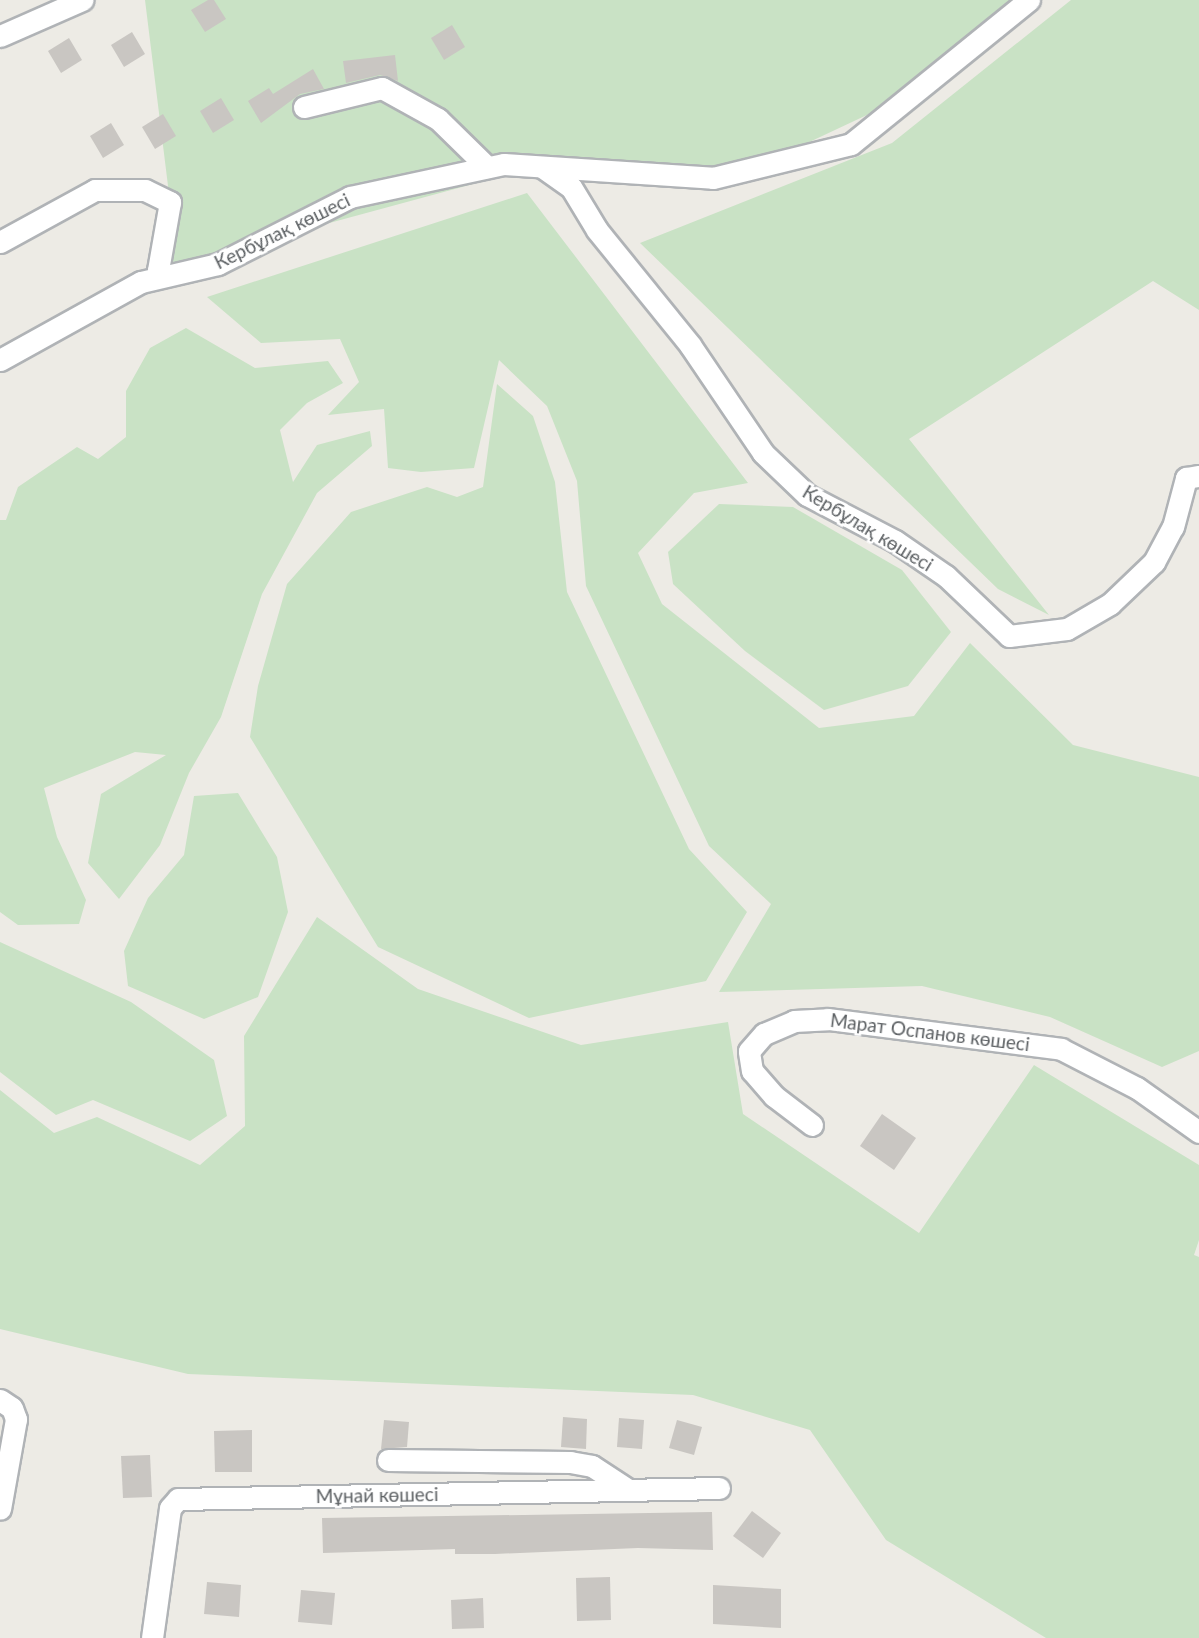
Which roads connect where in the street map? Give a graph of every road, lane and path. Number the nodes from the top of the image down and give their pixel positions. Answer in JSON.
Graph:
{"nodes":[{"id":1,"x":82,"y":0,"type":"edge"},
{"id":2,"x":1029,"y":0,"type":"edge"},
{"id":3,"x":0,"y":36,"type":"edge"},
{"id":4,"x":304,"y":107,"type":"dead end"},
{"id":5,"x":541,"y":166,"type":"junction"},
{"id":6,"x":487,"y":167,"type":"junction"},
{"id":7,"x":0,"y":242,"type":"edge"},
{"id":8,"x":160,"y":277,"type":"junction"},
{"id":9,"x":0,"y":360,"type":"edge"},
{"id":10,"x":1199,"y":476,"type":"edge"},
{"id":11,"x":812,"y":1125,"type":"dead end"},
{"id":12,"x":1199,"y":1132,"type":"edge"},
{"id":13,"x":0,"y":1400,"type":"edge"},
{"id":14,"x":388,"y":1461,"type":"dead end"},
{"id":15,"x":719,"y":1488,"type":"dead end"},
{"id":16,"x":627,"y":1489,"type":"junction"},
{"id":17,"x":0,"y":1509,"type":"edge"},
{"id":18,"x":152,"y":1638,"type":"edge"}],
"edges":[{"from":1,"to":3,"type":"street"},
{"from":2,"to":5,"type":"street","name":"Кербұлақ көшесі"},
{"from":4,"to":6,"type":"street"},
{"from":5,"to":6,"type":"street","name":"Кербұлақ көшесі"},
{"from":5,"to":10,"type":"street","name":"Кербұлақ көшесі"},
{"from":6,"to":8,"type":"street","name":"Кербұлақ көшесі"},
{"from":7,"to":8,"type":"street"},
{"from":8,"to":9,"type":"street","name":"Кербұлақ көшесі"},
{"from":11,"to":12,"type":"street","name":"Марат Оспанов көшесі"},
{"from":13,"to":17,"type":"street"},
{"from":14,"to":16,"type":"street"},
{"from":15,"to":16,"type":"street","name":"Мұнай көшесі"},
{"from":16,"to":18,"type":"street","name":"Мұнай көшесі"}]}
